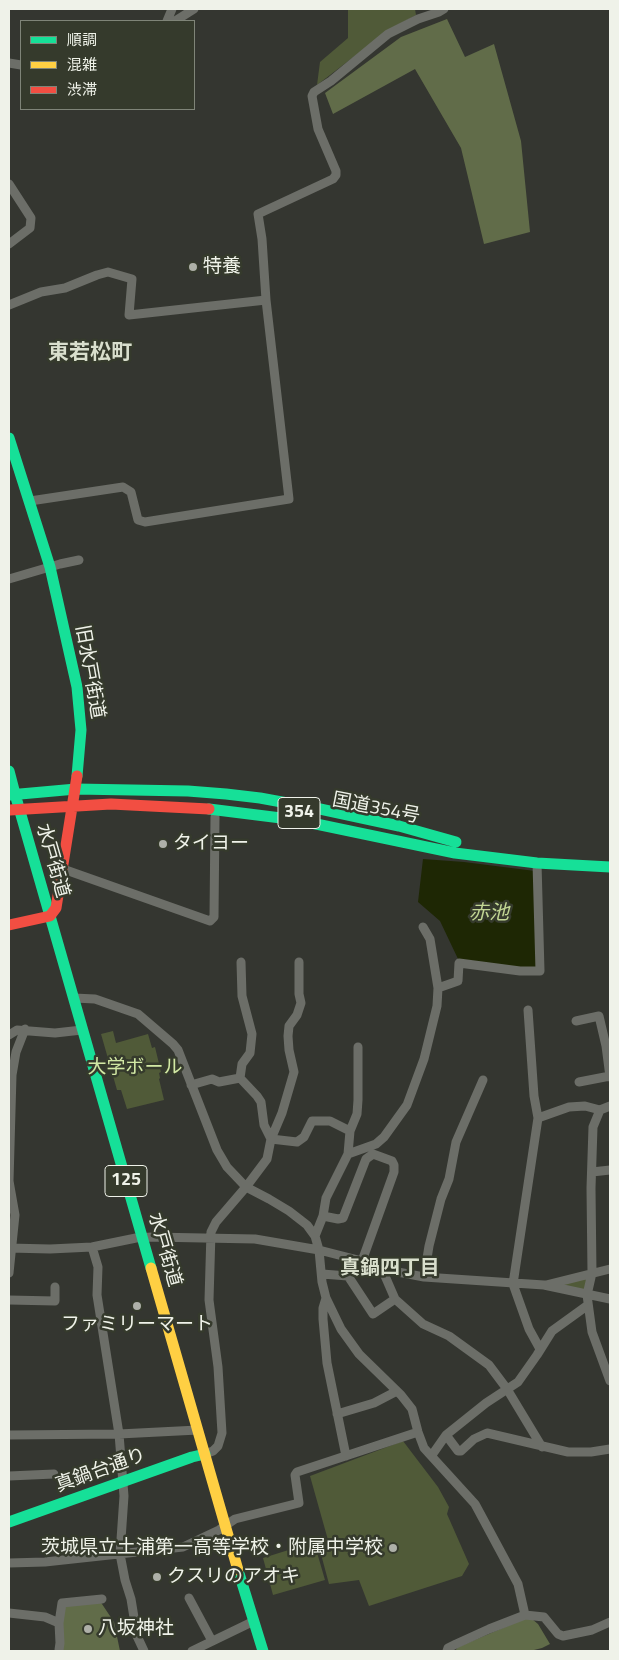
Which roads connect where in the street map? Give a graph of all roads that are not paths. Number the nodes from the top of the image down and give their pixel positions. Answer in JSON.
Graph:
{"nodes":[{"id":1,"x":194,"y":9,"type":"edge"},
{"id":2,"x":444,"y":9,"type":"edge"},
{"id":3,"x":177,"y":20,"type":"edge"},
{"id":4,"x":9,"y":184,"type":"edge"},
{"id":5,"x":9,"y":244,"type":"edge"},
{"id":6,"x":266,"y":300,"type":"junction"},
{"id":7,"x":9,"y":305,"type":"edge"},
{"id":8,"x":9,"y":438,"type":"edge"},
{"id":9,"x":30,"y":501,"type":"junction"},
{"id":10,"x":79,"y":560,"type":"dead end"},
{"id":11,"x":50,"y":567,"type":"junction"},
{"id":12,"x":9,"y":579,"type":"edge"},
{"id":13,"x":9,"y":771,"type":"edge"},
{"id":14,"x":76,"y":789,"type":"junction"},
{"id":15,"x":14,"y":804,"type":"edge"},
{"id":16,"x":72,"y":813,"type":"junction"},
{"id":17,"x":9,"y":817,"type":"edge"},
{"id":18,"x":215,"y":817,"type":"junction"},
{"id":19,"x":455,"y":847,"type":"junction"},
{"id":20,"x":610,"y":857,"type":"edge"},
{"id":21,"x":537,"y":863,"type":"junction"},
{"id":22,"x":610,"y":867,"type":"edge"},
{"id":23,"x":63,"y":869,"type":"junction"},
{"id":24,"x":40,"y":880,"type":"junction"},
{"id":25,"x":60,"y":884,"type":"junction"},
{"id":26,"x":50,"y":916,"type":"junction"},
{"id":27,"x":9,"y":925,"type":"edge"},
{"id":28,"x":423,"y":927,"type":"dead end"},
{"id":29,"x":241,"y":962,"type":"dead end"},
{"id":30,"x":299,"y":962,"type":"dead end"},
{"id":31,"x":438,"y":988,"type":"junction"},
{"id":32,"x":74,"y":998,"type":"junction"},
{"id":33,"x":528,"y":1010,"type":"dead end"},
{"id":34,"x":576,"y":1021,"type":"dead end"},
{"id":35,"x":25,"y":1029,"type":"junction"},
{"id":36,"x":82,"y":1030,"type":"junction"},
{"id":37,"x":9,"y":1035,"type":"edge"},
{"id":38,"x":358,"y":1047,"type":"dead end"},
{"id":39,"x":610,"y":1077,"type":"edge"},
{"id":40,"x":240,"y":1078,"type":"junction"},
{"id":41,"x":483,"y":1080,"type":"dead end"},
{"id":42,"x":579,"y":1082,"type":"dead end"},
{"id":43,"x":191,"y":1085,"type":"junction"},
{"id":44,"x":610,"y":1106,"type":"edge"},
{"id":45,"x":600,"y":1110,"type":"junction"},
{"id":46,"x":538,"y":1118,"type":"junction"},
{"id":47,"x":350,"y":1131,"type":"junction"},
{"id":48,"x":271,"y":1139,"type":"junction"},
{"id":49,"x":348,"y":1154,"type":"junction"},
{"id":50,"x":610,"y":1170,"type":"edge"},
{"id":51,"x":592,"y":1172,"type":"junction"},
{"id":52,"x":246,"y":1187,"type":"junction"},
{"id":53,"x":323,"y":1216,"type":"junction"},
{"id":54,"x":316,"y":1236,"type":"junction"},
{"id":55,"x":142,"y":1237,"type":"junction"},
{"id":56,"x":210,"y":1239,"type":"junction"},
{"id":57,"x":92,"y":1247,"type":"junction"},
{"id":58,"x":11,"y":1248,"type":"edge"},
{"id":59,"x":319,"y":1250,"type":"junction"},
{"id":60,"x":362,"y":1261,"type":"junction"},
{"id":61,"x":382,"y":1269,"type":"junction"},
{"id":62,"x":610,"y":1269,"type":"edge"},
{"id":63,"x":9,"y":1273,"type":"edge"},
{"id":64,"x":322,"y":1274,"type":"junction"},
{"id":65,"x":592,"y":1274,"type":"junction"},
{"id":66,"x":424,"y":1277,"type":"junction"},
{"id":67,"x":513,"y":1284,"type":"junction"},
{"id":68,"x":544,"y":1285,"type":"junction"},
{"id":69,"x":56,"y":1287,"type":"dead end"},
{"id":70,"x":587,"y":1295,"type":"junction"},
{"id":71,"x":326,"y":1298,"type":"junction"},
{"id":72,"x":395,"y":1299,"type":"junction"},
{"id":73,"x":610,"y":1299,"type":"edge"},
{"id":74,"x":9,"y":1300,"type":"edge"},
{"id":75,"x":588,"y":1305,"type":"junction"},
{"id":76,"x":540,"y":1349,"type":"junction"},
{"id":77,"x":610,"y":1381,"type":"edge"},
{"id":78,"x":507,"y":1389,"type":"junction"},
{"id":79,"x":397,"y":1391,"type":"junction"},
{"id":80,"x":336,"y":1414,"type":"junction"},
{"id":81,"x":198,"y":1430,"type":"junction"},
{"id":82,"x":418,"y":1432,"type":"junction"},
{"id":83,"x":120,"y":1434,"type":"junction"},
{"id":84,"x":9,"y":1435,"type":"edge"},
{"id":85,"x":446,"y":1435,"type":"junction"},
{"id":86,"x":542,"y":1447,"type":"junction"},
{"id":87,"x":610,"y":1449,"type":"edge"},
{"id":88,"x":205,"y":1454,"type":"junction"},
{"id":89,"x":346,"y":1456,"type":"junction"},
{"id":90,"x":432,"y":1456,"type":"junction"},
{"id":91,"x":54,"y":1474,"type":"dead end"},
{"id":92,"x":9,"y":1476,"type":"edge"},
{"id":93,"x":122,"y":1482,"type":"junction"},
{"id":94,"x":9,"y":1522,"type":"edge"},
{"id":95,"x":225,"y":1526,"type":"junction"},
{"id":96,"x":120,"y":1554,"type":"junction"},
{"id":97,"x":9,"y":1563,"type":"edge"},
{"id":98,"x":189,"y":1598,"type":"dead end"},
{"id":99,"x":102,"y":1599,"type":"dead end"},
{"id":100,"x":9,"y":1613,"type":"edge"},
{"id":101,"x":525,"y":1615,"type":"junction"},
{"id":102,"x":254,"y":1621,"type":"junction"},
{"id":103,"x":60,"y":1622,"type":"junction"},
{"id":104,"x":610,"y":1622,"type":"edge"},
{"id":105,"x":212,"y":1641,"type":"junction"},
{"id":106,"x":58,"y":1650,"type":"dead end"},
{"id":107,"x":144,"y":1651,"type":"edge"},
{"id":108,"x":192,"y":1651,"type":"edge"},
{"id":109,"x":263,"y":1651,"type":"edge"},
{"id":110,"x":447,"y":1651,"type":"edge"}],
"edges":[{"from":1,"to":3,"type":"street"},
{"from":2,"to":6,"type":"street"},
{"from":4,"to":5,"type":"street"},
{"from":6,"to":7,"type":"street"},
{"from":6,"to":9,"type":"street"},
{"from":8,"to":9,"type":"main road","name":"旧水戸街道"},
{"from":9,"to":11,"type":"main road","name":"旧水戸街道"},
{"from":10,"to":11,"type":"street"},
{"from":11,"to":12,"type":"street"},
{"from":11,"to":14,"type":"main road","name":"旧水戸街道"},
{"from":13,"to":15,"type":"main road","name":"水戸街道"},
{"from":14,"to":15,"type":"main road"},
{"from":14,"to":16,"type":"main road","name":"旧水戸街道"},
{"from":14,"to":19,"type":"main road"},
{"from":15,"to":16,"type":"main road"},
{"from":15,"to":17,"type":"main road"},
{"from":15,"to":19,"type":"main road","name":"国道354号","number":"354"},
{"from":15,"to":24,"type":"main road","name":"水戸街道","number":"125"},
{"from":16,"to":18,"type":"main road"},
{"from":16,"to":23,"type":"main road","name":"旧水戸街道"},
{"from":18,"to":19,"type":"main road"},
{"from":18,"to":23,"type":"street"},
{"from":19,"to":20,"type":"main road","name":"国道354号","number":"354"},
{"from":19,"to":21,"type":"main road","name":"国道354号","number":"354"},
{"from":21,"to":22,"type":"main road","name":"国道354号","number":"354"},
{"from":21,"to":31,"type":"street"},
{"from":23,"to":25,"type":"main road","name":"旧水戸街道"},
{"from":24,"to":25,"type":"main road"},
{"from":24,"to":26,"type":"main road","name":"水戸街道","number":"125"},
{"from":25,"to":26,"type":"main road","name":"旧水戸街道"},
{"from":26,"to":27,"type":"main road"},
{"from":26,"to":32,"type":"main road","name":"水戸街道","number":"125"},
{"from":28,"to":31,"type":"street"},
{"from":29,"to":40,"type":"street"},
{"from":30,"to":48,"type":"street"},
{"from":31,"to":49,"type":"street"},
{"from":32,"to":36,"type":"main road","name":"水戸街道","number":"125"},
{"from":32,"to":43,"type":"street"},
{"from":33,"to":46,"type":"street"},
{"from":34,"to":39,"type":"street"},
{"from":35,"to":36,"type":"street"},
{"from":35,"to":37,"type":"street"},
{"from":35,"to":58,"type":"street"},
{"from":36,"to":55,"type":"main road","name":"水戸街道","number":"125"},
{"from":38,"to":47,"type":"street"},
{"from":39,"to":42,"type":"street"},
{"from":40,"to":43,"type":"street"},
{"from":40,"to":48,"type":"street"},
{"from":41,"to":66,"type":"street"},
{"from":43,"to":52,"type":"street"},
{"from":44,"to":45,"type":"street"},
{"from":45,"to":46,"type":"street"},
{"from":45,"to":51,"type":"street"},
{"from":46,"to":67,"type":"street"},
{"from":47,"to":48,"type":"street"},
{"from":47,"to":49,"type":"street"},
{"from":48,"to":52,"type":"street"},
{"from":49,"to":53,"type":"street"},
{"from":50,"to":51,"type":"street"},
{"from":51,"to":65,"type":"street"},
{"from":52,"to":54,"type":"street"},
{"from":52,"to":56,"type":"street"},
{"from":53,"to":54,"type":"street"},
{"from":53,"to":60,"type":"street"},
{"from":54,"to":59,"type":"street"},
{"from":55,"to":56,"type":"street"},
{"from":55,"to":57,"type":"street"},
{"from":55,"to":81,"type":"main road","name":"水戸街道","number":"125"},
{"from":56,"to":59,"type":"street"},
{"from":56,"to":88,"type":"street"},
{"from":57,"to":58,"type":"street"},
{"from":57,"to":83,"type":"street"},
{"from":58,"to":63,"type":"street"},
{"from":59,"to":60,"type":"street"},
{"from":59,"to":64,"type":"street"},
{"from":60,"to":61,"type":"street"},
{"from":61,"to":66,"type":"street"},
{"from":61,"to":72,"type":"street"},
{"from":62,"to":65,"type":"street"},
{"from":64,"to":71,"type":"street"},
{"from":64,"to":72,"type":"street"},
{"from":65,"to":68,"type":"street"},
{"from":65,"to":70,"type":"street"},
{"from":66,"to":67,"type":"street"},
{"from":67,"to":68,"type":"street"},
{"from":67,"to":76,"type":"street"},
{"from":68,"to":70,"type":"street"},
{"from":69,"to":74,"type":"street"},
{"from":70,"to":73,"type":"street"},
{"from":70,"to":75,"type":"street"},
{"from":71,"to":79,"type":"street"},
{"from":71,"to":80,"type":"street"},
{"from":72,"to":78,"type":"street"},
{"from":75,"to":76,"type":"street"},
{"from":75,"to":77,"type":"street"},
{"from":76,"to":78,"type":"street"},
{"from":78,"to":85,"type":"street"},
{"from":78,"to":86,"type":"street"},
{"from":79,"to":80,"type":"street"},
{"from":79,"to":82,"type":"street"},
{"from":80,"to":89,"type":"street"},
{"from":81,"to":83,"type":"street"},
{"from":81,"to":88,"type":"main road","name":"水戸街道","number":"125"},
{"from":82,"to":89,"type":"street"},
{"from":82,"to":90,"type":"street"},
{"from":83,"to":84,"type":"street"},
{"from":83,"to":93,"type":"street"},
{"from":85,"to":86,"type":"street"},
{"from":85,"to":90,"type":"street"},
{"from":86,"to":87,"type":"street"},
{"from":88,"to":93,"type":"main road","name":"真鍋台通り"},
{"from":88,"to":95,"type":"main road","name":"水戸街道","number":"125"},
{"from":89,"to":95,"type":"street"},
{"from":90,"to":101,"type":"street"},
{"from":91,"to":92,"type":"street"},
{"from":93,"to":94,"type":"main road","name":"真鍋台通り"},
{"from":93,"to":96,"type":"street"},
{"from":95,"to":96,"type":"street"},
{"from":95,"to":102,"type":"main road","name":"水戸街道","number":"125"},
{"from":96,"to":97,"type":"street"},
{"from":96,"to":107,"type":"street"},
{"from":98,"to":105,"type":"street"},
{"from":99,"to":103,"type":"street"},
{"from":100,"to":103,"type":"street"},
{"from":101,"to":104,"type":"street"},
{"from":101,"to":110,"type":"street"},
{"from":102,"to":105,"type":"street"},
{"from":102,"to":109,"type":"main road","name":"水戸街道","number":"125"},
{"from":103,"to":106,"type":"street"},
{"from":105,"to":108,"type":"street"}]}
